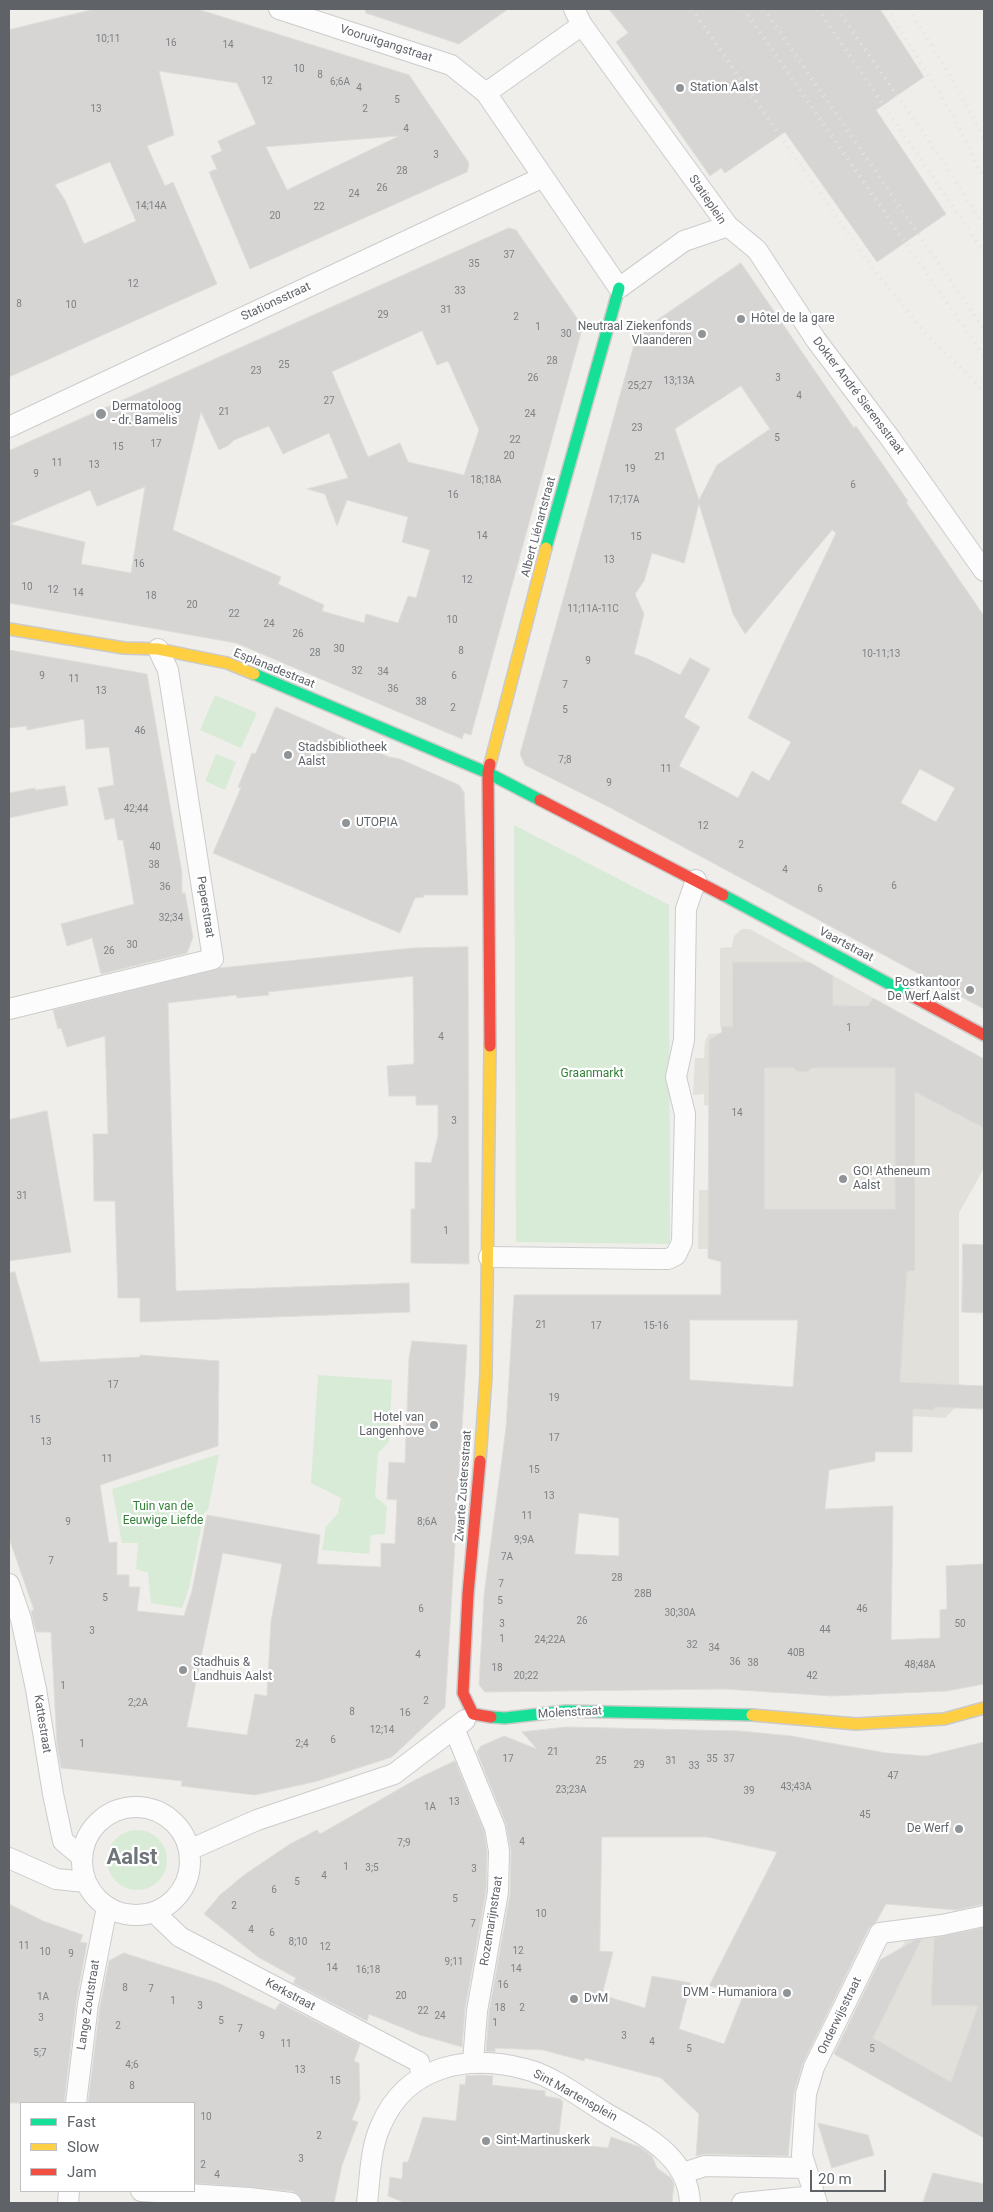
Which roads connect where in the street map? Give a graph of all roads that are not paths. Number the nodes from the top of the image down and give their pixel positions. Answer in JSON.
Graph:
{"nodes":[{"id":1,"x":279,"y":9,"type":"edge"},
{"id":2,"x":578,"y":17,"type":"edge"},
{"id":3,"x":486,"y":93,"type":"junction"},
{"id":4,"x":543,"y":177,"type":"junction"},
{"id":5,"x":728,"y":226,"type":"junction"},
{"id":6,"x":620,"y":288,"type":"junction"},
{"id":7,"x":9,"y":427,"type":"edge"},
{"id":8,"x":984,"y":571,"type":"edge"},
{"id":9,"x":9,"y":628,"type":"edge"},
{"id":10,"x":158,"y":649,"type":"junction"},
{"id":11,"x":488,"y":773,"type":"junction"},
{"id":12,"x":696,"y":880,"type":"junction"},
{"id":13,"x":9,"y":1008,"type":"edge"},
{"id":14,"x":984,"y":1035,"type":"edge"},
{"id":15,"x":489,"y":1257,"type":"junction"},
{"id":16,"x":9,"y":1584,"type":"edge"},
{"id":17,"x":984,"y":1708,"type":"edge"},
{"id":18,"x":473,"y":1714,"type":"junction"},
{"id":19,"x":454,"y":1728,"type":"junction"},
{"id":20,"x":189,"y":1850,"type":"junction"},
{"id":21,"x":82,"y":1857,"type":"junction"},
{"id":22,"x":9,"y":1858,"type":"edge"},
{"id":23,"x":86,"y":1882,"type":"junction"},
{"id":24,"x":107,"y":1907,"type":"junction"},
{"id":25,"x":154,"y":1912,"type":"junction"},
{"id":26,"x":984,"y":1916,"type":"edge"},
{"id":27,"x":473,"y":2062,"type":"junction"},
{"id":28,"x":422,"y":2077,"type":"junction"},
{"id":29,"x":76,"y":2102,"type":"edge"},
{"id":30,"x":806,"y":2168,"type":"junction"},
{"id":31,"x":683,"y":2173,"type":"junction"},
{"id":32,"x":156,"y":2192,"type":"edge"},
{"id":33,"x":816,"y":2200,"type":"edge"},
{"id":34,"x":291,"y":2203,"type":"edge"},
{"id":35,"x":368,"y":2203,"type":"edge"},
{"id":36,"x":690,"y":2203,"type":"edge"},
{"id":37,"x":742,"y":2203,"type":"edge"}],
"edges":[{"from":1,"to":3,"type":"street","name":"Vooruitgangstraat"},
{"from":2,"to":3,"type":"street","name":"Statieplein"},
{"from":2,"to":5,"type":"street","name":"Statieplein"},
{"from":3,"to":4,"type":"street"},
{"from":4,"to":6,"type":"street"},
{"from":4,"to":7,"type":"street","name":"Stationsstraat"},
{"from":5,"to":6,"type":"street","name":"Statieplein"},
{"from":5,"to":8,"type":"street","name":"Dokter André Sierensstraat"},
{"from":6,"to":11,"type":"street","name":"Albert Liénartstraat"},
{"from":9,"to":10,"type":"street","name":"Esplanadestraat"},
{"from":10,"to":11,"type":"street","name":"Esplanadestraat"},
{"from":10,"to":13,"type":"street","name":"Peperstraat"},
{"from":11,"to":12,"type":"street"},
{"from":11,"to":15,"type":"street"},
{"from":12,"to":14,"type":"street","name":"Vaartstraat"},
{"from":12,"to":15,"type":"street"},
{"from":15,"to":18,"type":"street","name":"Zwarte Zustersstraat"},
{"from":16,"to":21,"type":"street","name":"Kattestraat"},
{"from":17,"to":18,"type":"street","name":"Molenstraat"},
{"from":18,"to":19,"type":"street"},
{"from":19,"to":20,"type":"street"},
{"from":19,"to":27,"type":"street","name":"Rozemarijnstraat"},
{"from":20,"to":21,"type":"street"},
{"from":20,"to":25,"type":"street"},
{"from":21,"to":23,"type":"street"},
{"from":22,"to":23,"type":"street"},
{"from":23,"to":24,"type":"street"},
{"from":24,"to":25,"type":"street"},
{"from":24,"to":29,"type":"street","name":"Lange Zoutstraat"},
{"from":25,"to":28,"type":"street","name":"Kerkstraat"},
{"from":26,"to":30,"type":"street","name":"Onderwijsstraat"},
{"from":27,"to":28,"type":"street","name":"Sint Martensplein"},
{"from":27,"to":31,"type":"street","name":"Sint Martensplein"},
{"from":28,"to":35,"type":"street","name":"Sint Martensplein"},
{"from":30,"to":31,"type":"street"},
{"from":30,"to":33,"type":"street","name":"Onderwijsstraat"},
{"from":31,"to":36,"type":"street","name":"Sint Martensplein"},
{"from":32,"to":34,"type":"street"},
{"from":33,"to":37,"type":"street"}]}
